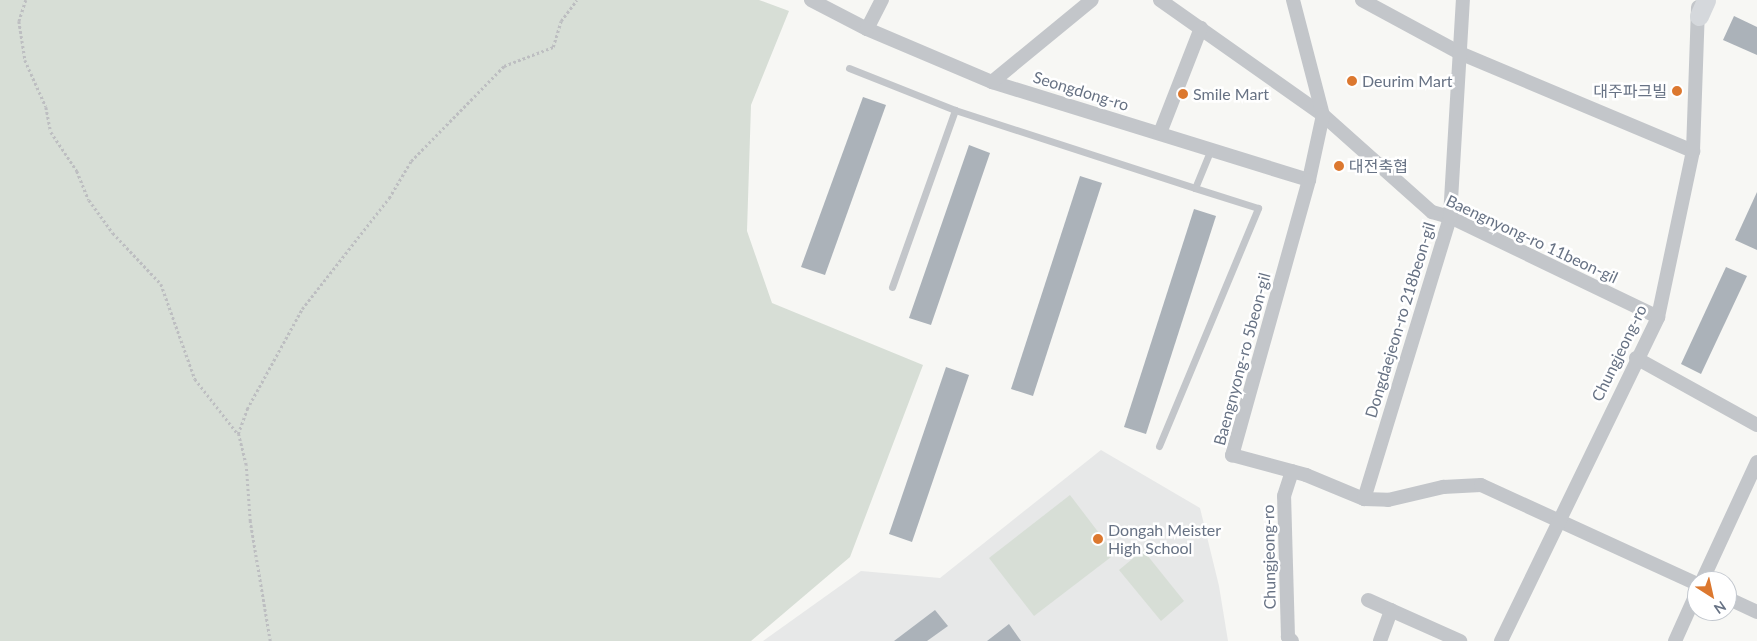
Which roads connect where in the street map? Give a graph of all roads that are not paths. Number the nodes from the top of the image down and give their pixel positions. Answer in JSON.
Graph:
{"nodes":[{"id":1,"x":811,"y":0,"type":"edge"},
{"id":2,"x":882,"y":0,"type":"edge"},
{"id":3,"x":1092,"y":0,"type":"edge"},
{"id":4,"x":1160,"y":0,"type":"edge"},
{"id":5,"x":1294,"y":0,"type":"edge"},
{"id":6,"x":1362,"y":0,"type":"edge"},
{"id":7,"x":1463,"y":0,"type":"edge"},
{"id":8,"x":1701,"y":5,"type":"edge"},
{"id":9,"x":1201,"y":28,"type":"junction"},
{"id":10,"x":867,"y":29,"type":"junction"},
{"id":11,"x":1462,"y":54,"type":"junction"},
{"id":12,"x":849,"y":68,"type":"dead end"},
{"id":13,"x":992,"y":82,"type":"junction"},
{"id":14,"x":955,"y":110,"type":"junction"},
{"id":15,"x":1323,"y":115,"type":"junction"},
{"id":16,"x":1160,"y":133,"type":"junction"},
{"id":17,"x":1212,"y":149,"type":"junction"},
{"id":18,"x":1693,"y":150,"type":"junction"},
{"id":19,"x":1309,"y":180,"type":"junction"},
{"id":20,"x":1195,"y":188,"type":"junction"},
{"id":21,"x":1450,"y":217,"type":"junction"},
{"id":22,"x":892,"y":287,"type":"dead end"},
{"id":23,"x":1658,"y":317,"type":"junction"},
{"id":24,"x":1636,"y":358,"type":"junction"},
{"id":25,"x":1757,"y":426,"type":"edge"},
{"id":26,"x":1159,"y":446,"type":"dead end"},
{"id":27,"x":1757,"y":462,"type":"edge"},
{"id":28,"x":1292,"y":471,"type":"junction"},
{"id":29,"x":1364,"y":499,"type":"junction"},
{"id":30,"x":1559,"y":519,"type":"junction"},
{"id":31,"x":1707,"y":571,"type":"edge"},
{"id":32,"x":1687,"y":579,"type":"edge"},
{"id":33,"x":1368,"y":600,"type":"dead end"},
{"id":34,"x":1737,"y":603,"type":"edge"},
{"id":35,"x":1391,"y":610,"type":"junction"},
{"id":36,"x":1757,"y":612,"type":"edge"},
{"id":37,"x":1687,"y":614,"type":"edge"},
{"id":38,"x":1292,"y":641,"type":"edge"},
{"id":39,"x":1380,"y":641,"type":"edge"},
{"id":40,"x":1460,"y":641,"type":"edge"},
{"id":41,"x":1501,"y":641,"type":"edge"},
{"id":42,"x":1675,"y":641,"type":"edge"}],
"edges":[{"from":1,"to":10,"type":"street","name":"Seongdong-ro"},
{"from":2,"to":10,"type":"street"},
{"from":3,"to":13,"type":"street","name":"Seongdong-ro"},
{"from":4,"to":9,"type":"street","name":"Baengnyong-ro 11beon-gil"},
{"from":5,"to":15,"type":"street","name":"Baengnyong-ro 5beon-gil"},
{"from":6,"to":11,"type":"street"},
{"from":7,"to":11,"type":"street","name":"Dongdaejeon-ro 218beon-gil"},
{"from":8,"to":18,"type":"street","name":"Chungjeong-ro"},
{"from":9,"to":15,"type":"street","name":"Baengnyong-ro 11beon-gil"},
{"from":9,"to":16,"type":"street"},
{"from":10,"to":13,"type":"street","name":"Seongdong-ro"},
{"from":11,"to":18,"type":"street"},
{"from":11,"to":21,"type":"street","name":"Dongdaejeon-ro 218beon-gil"},
{"from":12,"to":14,"type":"lane"},
{"from":13,"to":16,"type":"street","name":"Seongdong-ro"},
{"from":14,"to":20,"type":"lane"},
{"from":14,"to":22,"type":"lane"},
{"from":15,"to":19,"type":"street","name":"Baengnyong-ro 5beon-gil"},
{"from":15,"to":21,"type":"street","name":"Baengnyong-ro 11beon-gil"},
{"from":16,"to":17,"type":"street","name":"Seongdong-ro"},
{"from":17,"to":19,"type":"street","name":"Seongdong-ro"},
{"from":17,"to":20,"type":"lane"},
{"from":18,"to":23,"type":"street","name":"Chungjeong-ro"},
{"from":19,"to":28,"type":"street","name":"Baengnyong-ro 5beon-gil"},
{"from":20,"to":26,"type":"lane"},
{"from":21,"to":23,"type":"street","name":"Baengnyong-ro 11beon-gil"},
{"from":21,"to":29,"type":"street","name":"Dongdaejeon-ro 218beon-gil"},
{"from":23,"to":24,"type":"street","name":"Chungjeong-ro"},
{"from":24,"to":25,"type":"street"},
{"from":24,"to":30,"type":"street","name":"Chungjeong-ro"},
{"from":27,"to":31,"type":"street"},
{"from":28,"to":29,"type":"street","name":"Baengnyong-ro 5beon-gil"},
{"from":28,"to":38,"type":"street","name":"Chungjeong-ro"},
{"from":29,"to":30,"type":"street","name":"Baengnyong-ro 5beon-gil"},
{"from":30,"to":32,"type":"street","name":"Baengnyong-ro 5beon-gil"},
{"from":30,"to":41,"type":"street","name":"Chungjeong-ro"},
{"from":33,"to":35,"type":"street"},
{"from":34,"to":36,"type":"street"},
{"from":35,"to":39,"type":"street"},
{"from":35,"to":40,"type":"street"},
{"from":37,"to":42,"type":"street"}]}
